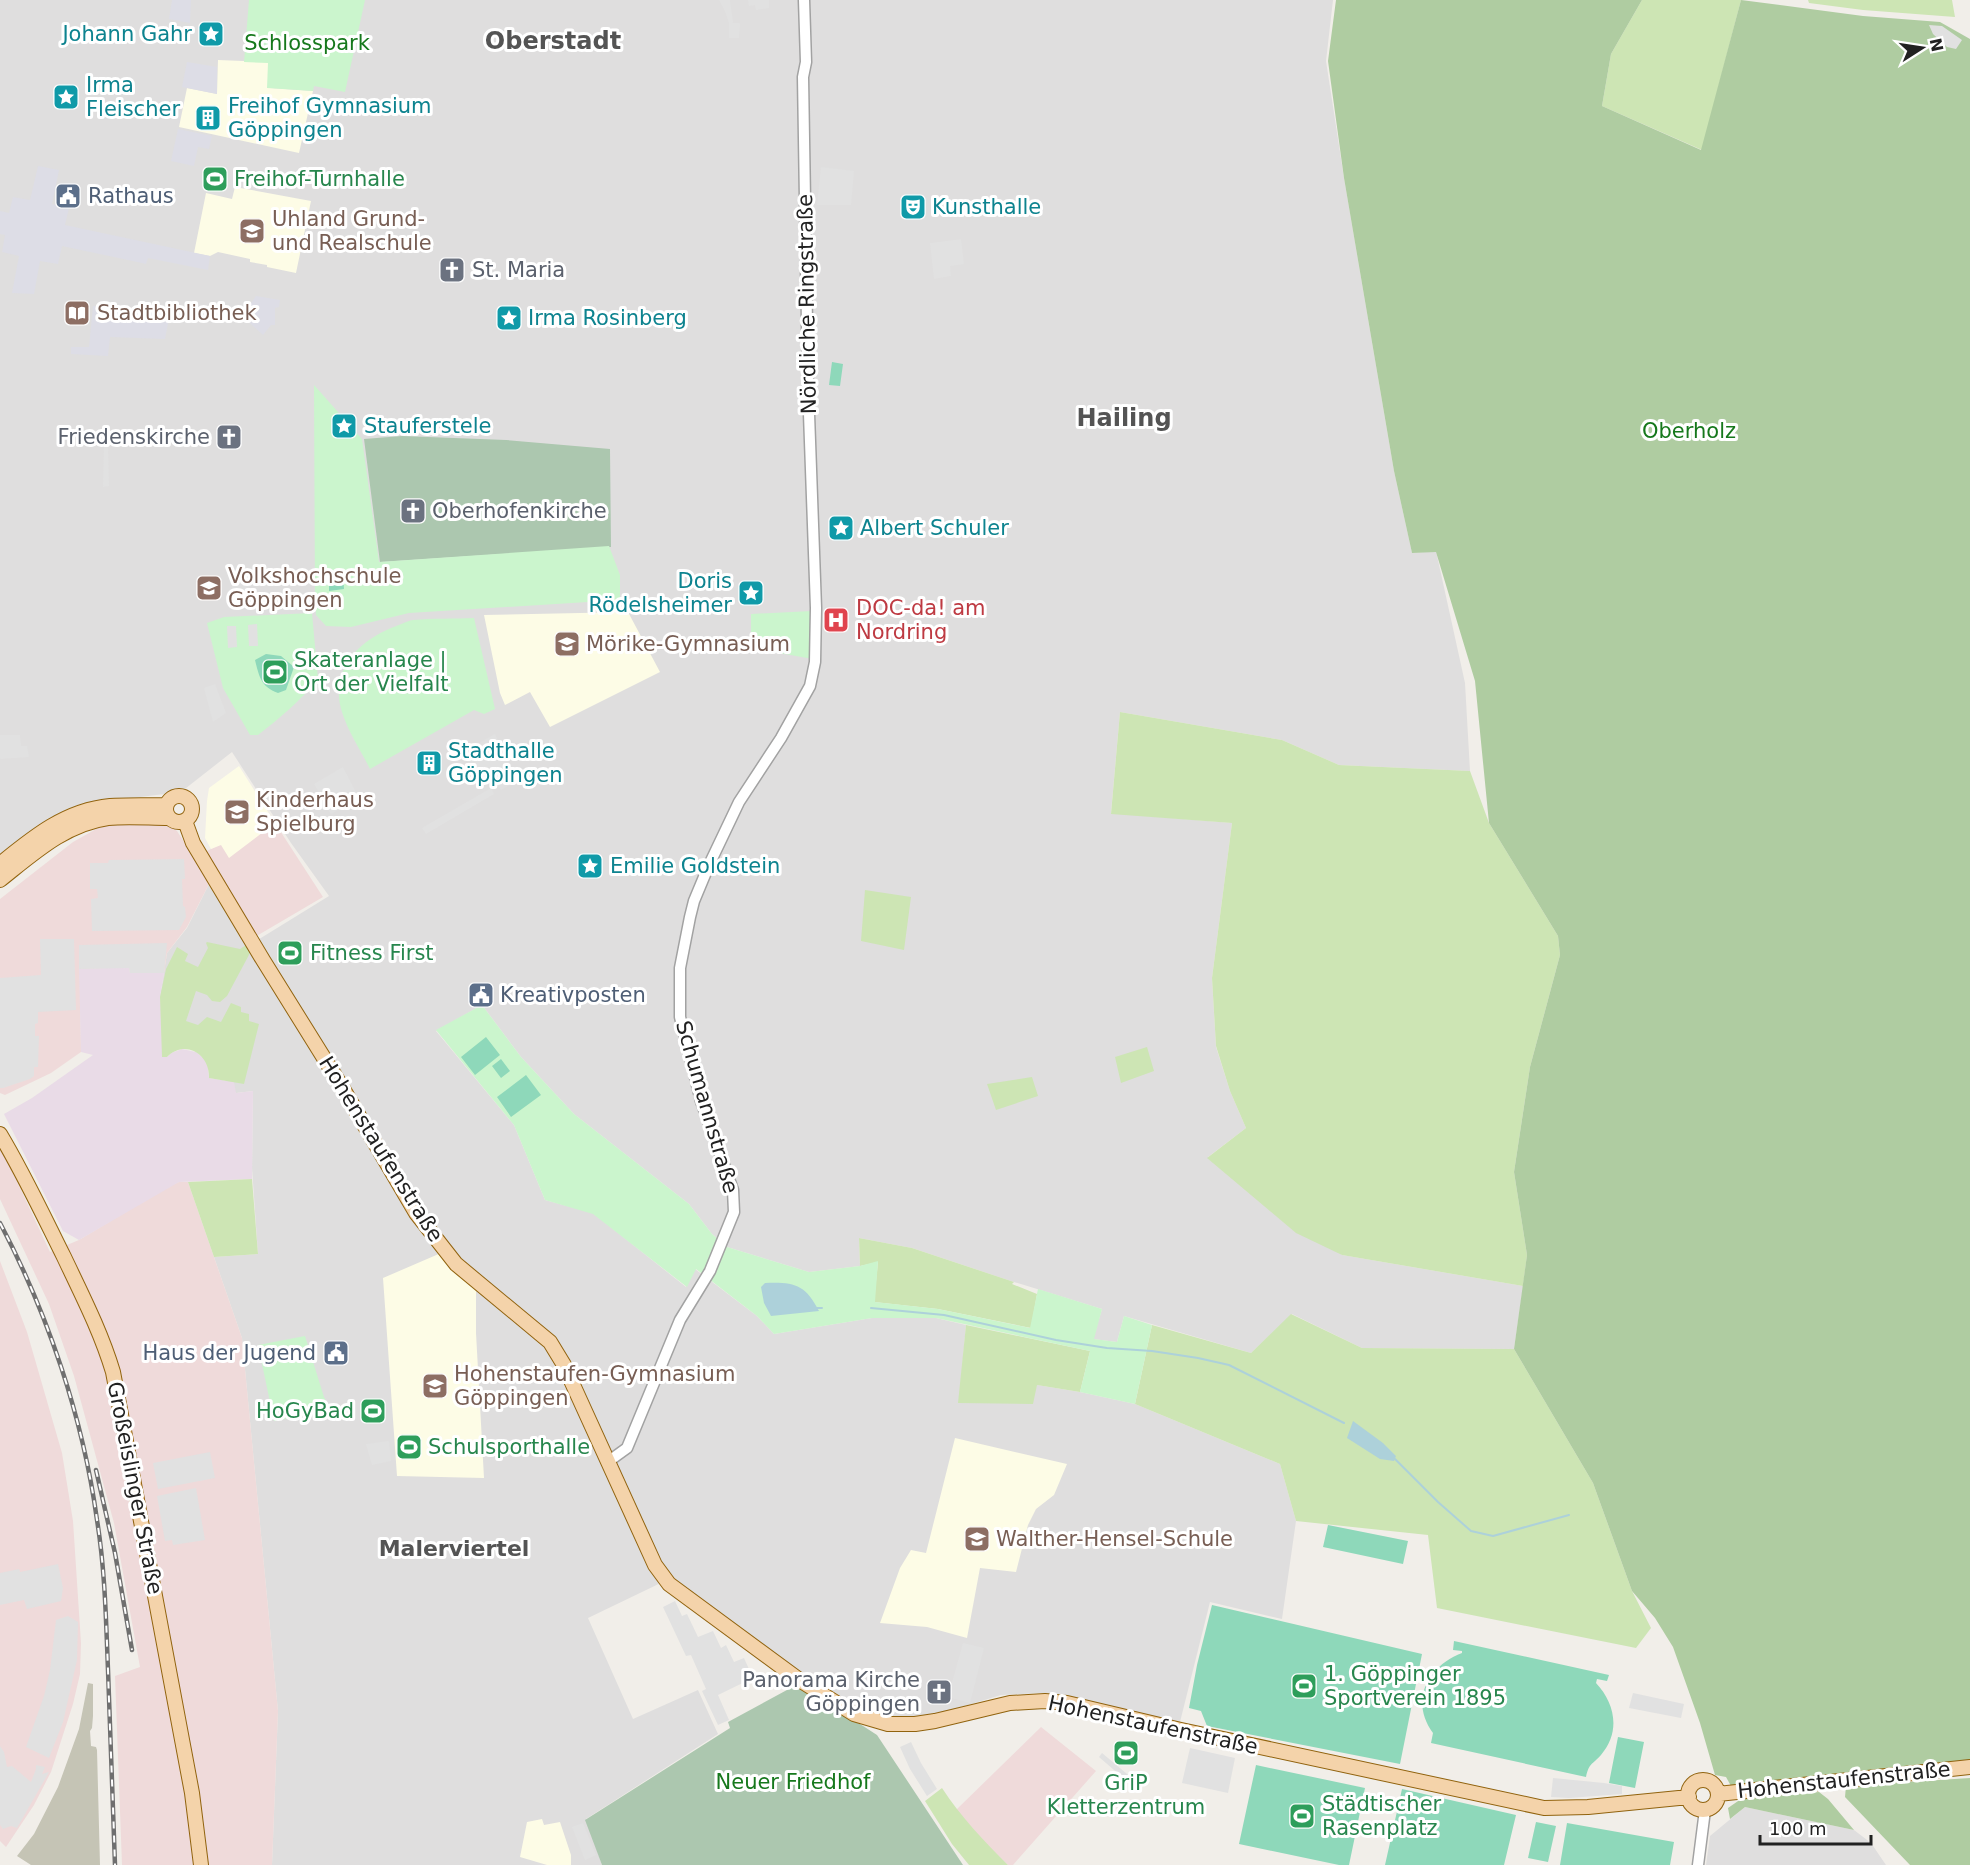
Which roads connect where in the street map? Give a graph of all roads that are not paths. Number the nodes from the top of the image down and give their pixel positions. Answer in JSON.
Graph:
{"nodes":[{"id":1,"x":804,"y":0,"type":"edge"},
{"id":2,"x":816,"y":608,"type":"joint"},
{"id":3,"x":168,"y":811,"type":"junction"},
{"id":4,"x":184,"y":821,"type":"junction"},
{"id":5,"x":58,"y":829,"type":"junction"},
{"id":6,"x":0,"y":864,"type":"edge"},
{"id":7,"x":0,"y":880,"type":"edge"},
{"id":8,"x":0,"y":1134,"type":"edge"},
{"id":9,"x":609,"y":1461,"type":"junction"},
{"id":10,"x":1970,"y":1767,"type":"edge"},
{"id":11,"x":1718,"y":1794,"type":"junction"},
{"id":12,"x":1689,"y":1797,"type":"junction"},
{"id":13,"x":1705,"y":1809,"type":"junction"},
{"id":14,"x":201,"y":1865,"type":"edge"},
{"id":15,"x":1698,"y":1865,"type":"edge"}],
"edges":[{"from":1,"to":2,"type":"street","name":"Nördliche Ringstraße"},
{"from":2,"to":9,"type":"street","name":"Schumannstraße"},
{"from":3,"to":4,"type":"main road"},
{"from":3,"to":4,"type":"main road"},
{"from":3,"to":5,"type":"main road"},
{"from":4,"to":9,"type":"main road","name":"Hohenstaufenstraße"},
{"from":5,"to":6,"type":"main road"},
{"from":5,"to":7,"type":"main road"},
{"from":8,"to":14,"type":"main road","name":"Großeislinger Straße"},
{"from":9,"to":12,"type":"main road","name":"Hohenstaufenstraße"},
{"from":10,"to":11,"type":"main road","name":"Hohenstaufenstraße"},
{"from":11,"to":12,"type":"main road"},
{"from":11,"to":13,"type":"main road"},
{"from":12,"to":13,"type":"main road"},
{"from":13,"to":15,"type":"street"}]}
